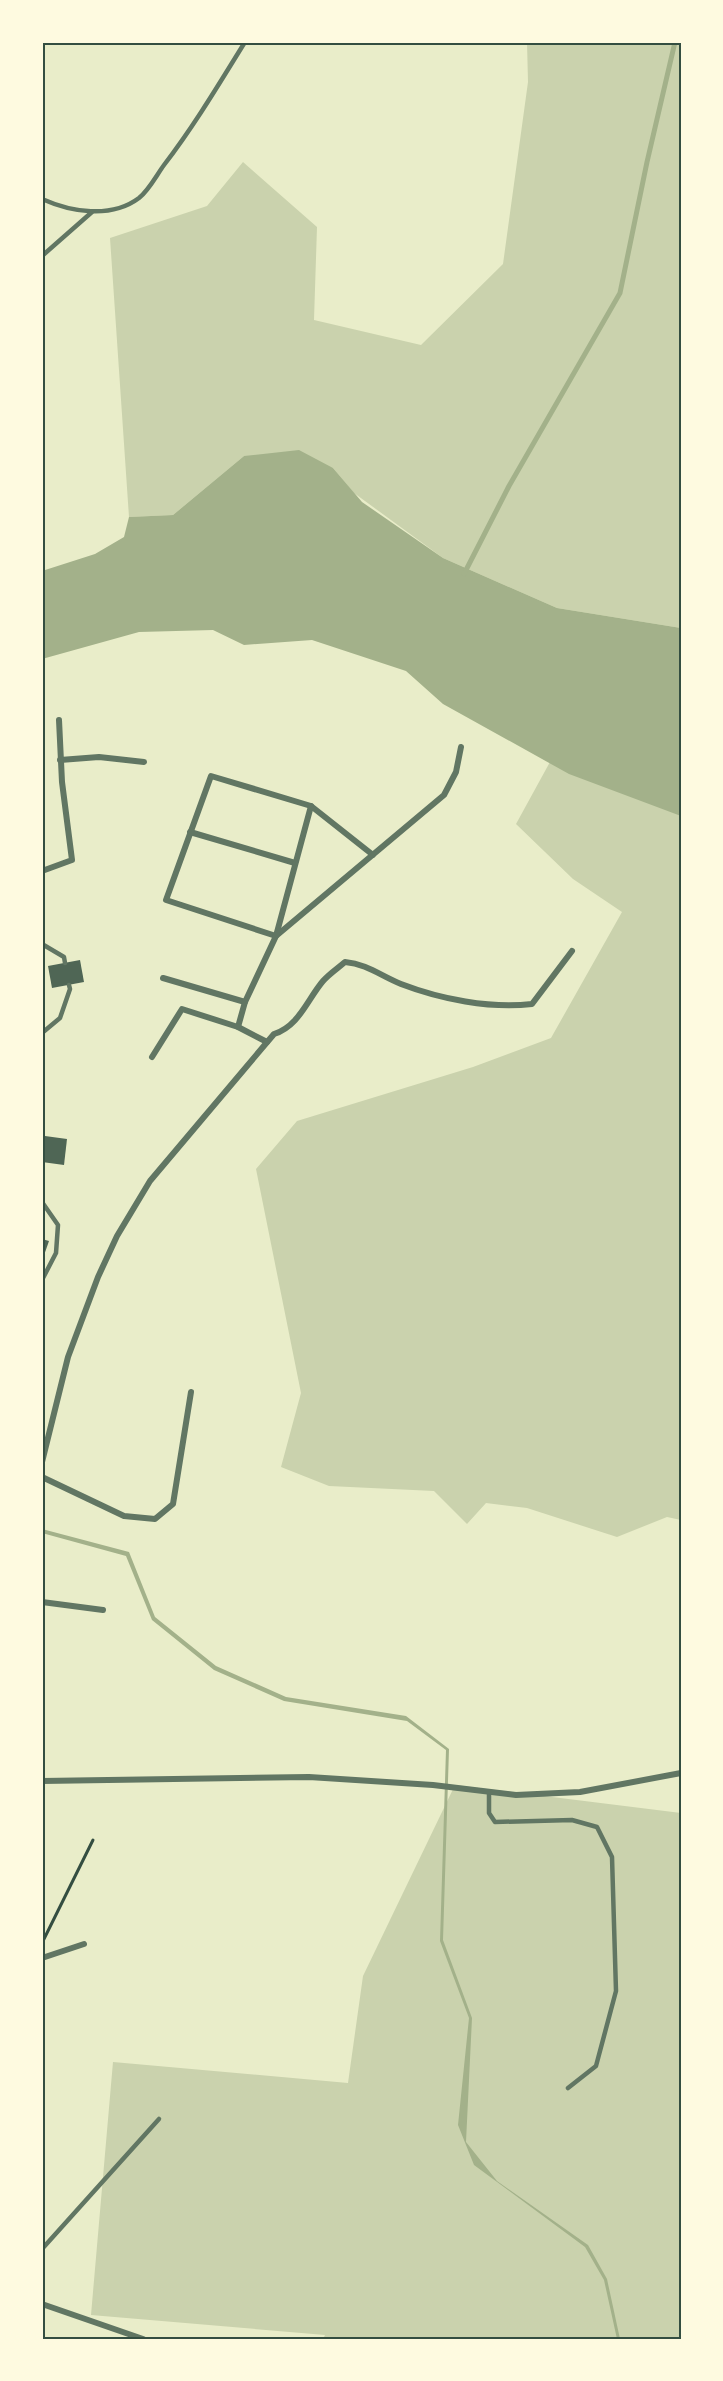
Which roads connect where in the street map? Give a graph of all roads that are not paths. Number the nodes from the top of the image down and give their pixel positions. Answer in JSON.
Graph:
{"nodes":[{"id":1,"x":245,"y":42,"type":"edge"},
{"id":2,"x":42,"y":199,"type":"edge"},
{"id":3,"x":92,"y":212,"type":"junction"},
{"id":4,"x":42,"y":256,"type":"edge"},
{"id":5,"x":59,"y":720,"type":"dead end"},
{"id":6,"x":461,"y":747,"type":"dead end"},
{"id":7,"x":60,"y":760,"type":"junction"},
{"id":8,"x":144,"y":762,"type":"dead end"},
{"id":9,"x":311,"y":806,"type":"junction"},
{"id":10,"x":190,"y":832,"type":"junction"},
{"id":11,"x":373,"y":855,"type":"junction"},
{"id":12,"x":295,"y":863,"type":"junction"},
{"id":13,"x":42,"y":871,"type":"edge"},
{"id":14,"x":276,"y":936,"type":"junction"},
{"id":15,"x":42,"y":944,"type":"edge"},
{"id":16,"x":572,"y":951,"type":"dead end"},
{"id":17,"x":65,"y":963,"type":"dead end"},
{"id":18,"x":163,"y":978,"type":"dead end"},
{"id":19,"x":69,"y":985,"type":"dead end"},
{"id":20,"x":245,"y":1002,"type":"junction"},
{"id":21,"x":238,"y":1027,"type":"junction"},
{"id":22,"x":42,"y":1033,"type":"edge"},
{"id":23,"x":267,"y":1042,"type":"junction"},
{"id":24,"x":152,"y":1057,"type":"dead end"},
{"id":25,"x":42,"y":1202,"type":"edge"},
{"id":26,"x":42,"y":1280,"type":"edge"},
{"id":27,"x":191,"y":1392,"type":"dead end"},
{"id":28,"x":42,"y":1462,"type":"edge"},
{"id":29,"x":42,"y":1477,"type":"edge"},
{"id":30,"x":42,"y":1602,"type":"edge"},
{"id":31,"x":103,"y":1610,"type":"dead end"},
{"id":32,"x":681,"y":1773,"type":"edge"},
{"id":33,"x":42,"y":1781,"type":"edge"},
{"id":34,"x":489,"y":1792,"type":"junction"},
{"id":35,"x":84,"y":1944,"type":"dead end"},
{"id":36,"x":42,"y":1958,"type":"edge"},
{"id":37,"x":568,"y":2088,"type":"dead end"},
{"id":38,"x":159,"y":2120,"type":"dead end"},
{"id":39,"x":42,"y":2249,"type":"edge"},
{"id":40,"x":42,"y":2304,"type":"edge"},
{"id":41,"x":143,"y":2339,"type":"edge"}],
"edges":[{"from":1,"to":3,"type":"lane"},
{"from":2,"to":3,"type":"lane"},
{"from":3,"to":4,"type":"lane"},
{"from":5,"to":7,"type":"street"},
{"from":6,"to":11,"type":"street"},
{"from":7,"to":8,"type":"street"},
{"from":7,"to":13,"type":"street"},
{"from":9,"to":10,"type":"street"},
{"from":9,"to":11,"type":"street"},
{"from":9,"to":12,"type":"street"},
{"from":10,"to":12,"type":"street"},
{"from":10,"to":14,"type":"street"},
{"from":11,"to":14,"type":"street"},
{"from":12,"to":14,"type":"street"},
{"from":14,"to":20,"type":"street"},
{"from":15,"to":17,"type":"lane"},
{"from":16,"to":23,"type":"street"},
{"from":18,"to":20,"type":"street"},
{"from":19,"to":22,"type":"lane"},
{"from":20,"to":21,"type":"street"},
{"from":21,"to":23,"type":"street"},
{"from":21,"to":24,"type":"street"},
{"from":23,"to":28,"type":"street"},
{"from":25,"to":26,"type":"lane"},
{"from":27,"to":29,"type":"street"},
{"from":30,"to":31,"type":"street"},
{"from":32,"to":34,"type":"street"},
{"from":33,"to":34,"type":"street"},
{"from":34,"to":37,"type":"lane"},
{"from":35,"to":36,"type":"street"},
{"from":38,"to":39,"type":"lane"},
{"from":40,"to":41,"type":"street"}]}
